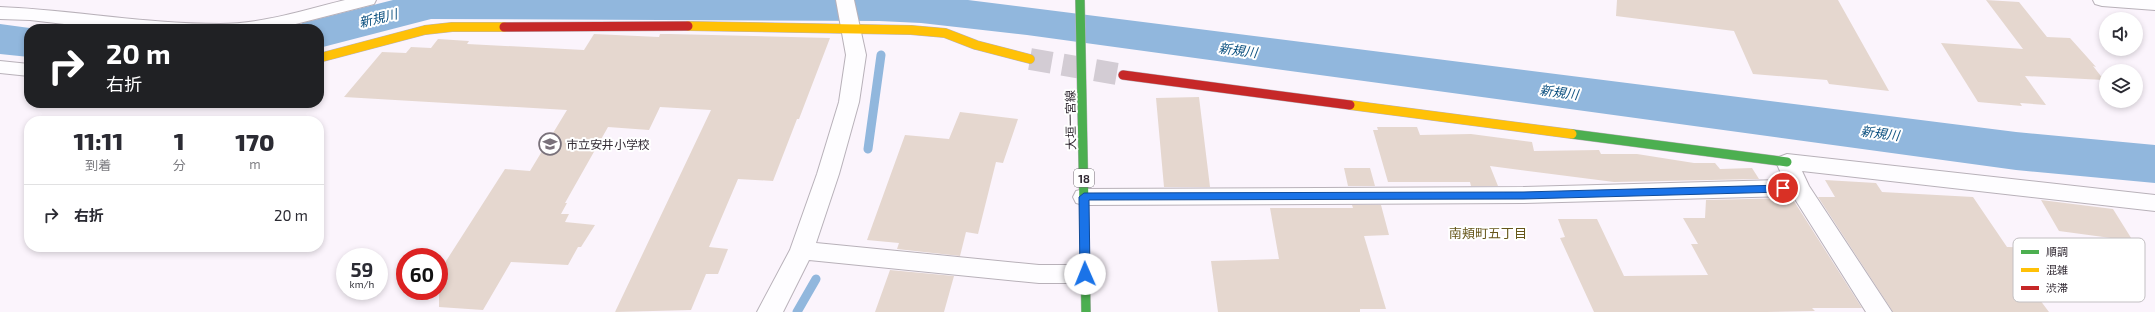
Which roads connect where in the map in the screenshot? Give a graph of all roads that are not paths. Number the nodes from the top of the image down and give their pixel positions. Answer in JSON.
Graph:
{"nodes":[{"id":1,"x":367,"y":0,"type":"edge"},
{"id":2,"x":845,"y":0,"type":"edge"},
{"id":3,"x":2102,"y":0,"type":"edge"},
{"id":4,"x":1080,"y":3,"type":"edge"},
{"id":5,"x":2155,"y":4,"type":"edge"},
{"id":6,"x":0,"y":13,"type":"edge"},
{"id":7,"x":114,"y":24,"type":"edge"},
{"id":8,"x":273,"y":24,"type":"edge"},
{"id":9,"x":849,"y":25,"type":"junction"},
{"id":10,"x":324,"y":57,"type":"edge"},
{"id":11,"x":1030,"y":59,"type":"tunnel mouth"},
{"id":12,"x":0,"y":67,"type":"edge"},
{"id":13,"x":24,"y":69,"type":"edge"},
{"id":14,"x":1123,"y":75,"type":"tunnel mouth"},
{"id":15,"x":1787,"y":162,"type":"junction"},
{"id":16,"x":1799,"y":188,"type":"junction"},
{"id":17,"x":1084,"y":197,"type":"junction"},
{"id":18,"x":2155,"y":203,"type":"edge"},
{"id":19,"x":802,"y":250,"type":"junction"},
{"id":20,"x":1085,"y":274,"type":"junction"},
{"id":21,"x":770,"y":312,"type":"edge"},
{"id":22,"x":1086,"y":312,"type":"edge"},
{"id":23,"x":1879,"y":312,"type":"edge"}],
"edges":[{"from":1,"to":8,"type":"street"},
{"from":2,"to":9,"type":"street"},
{"from":3,"to":5,"type":"street"},
{"from":4,"to":17,"type":"street","name":"大垣一宮線","number":"18"},
{"from":6,"to":7,"type":"street"},
{"from":9,"to":10,"type":"street"},
{"from":9,"to":11,"type":"street"},
{"from":9,"to":19,"type":"street"},
{"from":12,"to":13,"type":"street"},
{"from":14,"to":15,"type":"street"},
{"from":15,"to":16,"type":"street"},
{"from":15,"to":18,"type":"street"},
{"from":16,"to":17,"type":"street"},
{"from":16,"to":23,"type":"street"},
{"from":17,"to":20,"type":"street","name":"大垣一宮線","number":"18"},
{"from":19,"to":20,"type":"street"},
{"from":19,"to":21,"type":"street"},
{"from":20,"to":22,"type":"street","name":"大垣一宮線","number":"18"}]}
